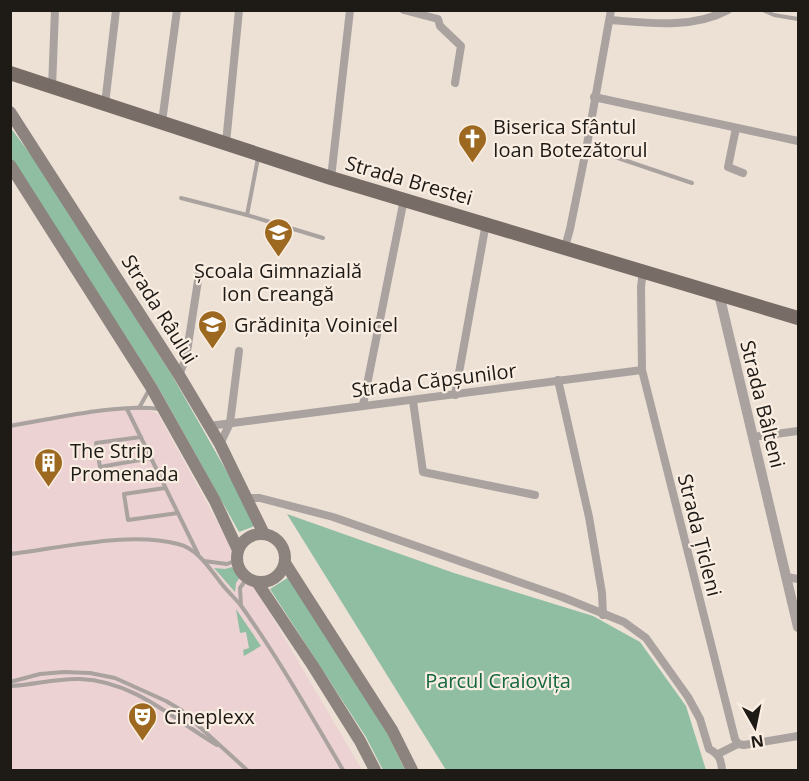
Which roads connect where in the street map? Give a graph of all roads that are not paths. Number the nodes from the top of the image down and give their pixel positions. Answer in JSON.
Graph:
{"nodes":[{"id":1,"x":55,"y":10,"type":"edge"},
{"id":2,"x":116,"y":10,"type":"edge"},
{"id":3,"x":177,"y":10,"type":"edge"},
{"id":4,"x":239,"y":10,"type":"edge"},
{"id":5,"x":350,"y":10,"type":"edge"},
{"id":6,"x":404,"y":10,"type":"edge"},
{"id":7,"x":611,"y":10,"type":"edge"},
{"id":8,"x":728,"y":10,"type":"edge"},
{"id":9,"x":763,"y":10,"type":"edge"},
{"id":10,"x":420,"y":13,"type":"edge"},
{"id":11,"x":798,"y":19,"type":"edge"},
{"id":12,"x":610,"y":20,"type":"junction"},
{"id":13,"x":10,"y":73,"type":"edge"},
{"id":14,"x":455,"y":84,"type":"dead end"},
{"id":15,"x":52,"y":88,"type":"junction"},
{"id":16,"x":594,"y":97,"type":"junction"},
{"id":17,"x":105,"y":104,"type":"junction"},
{"id":18,"x":10,"y":112,"type":"edge"},
{"id":19,"x":162,"y":122,"type":"junction"},
{"id":20,"x":736,"y":128,"type":"junction"},
{"id":21,"x":798,"y":141,"type":"edge"},
{"id":22,"x":226,"y":143,"type":"junction"},
{"id":23,"x":586,"y":150,"type":"junction"},
{"id":24,"x":259,"y":154,"type":"junction"},
{"id":25,"x":10,"y":165,"type":"edge"},
{"id":26,"x":743,"y":173,"type":"dead end"},
{"id":27,"x":331,"y":178,"type":"junction"},
{"id":28,"x":692,"y":183,"type":"dead end"},
{"id":29,"x":181,"y":198,"type":"dead end"},
{"id":30,"x":404,"y":200,"type":"junction"},
{"id":31,"x":247,"y":214,"type":"junction"},
{"id":32,"x":486,"y":223,"type":"junction"},
{"id":33,"x":323,"y":238,"type":"dead end"},
{"id":34,"x":564,"y":247,"type":"junction"},
{"id":35,"x":643,"y":271,"type":"junction"},
{"id":36,"x":199,"y":274,"type":"dead end"},
{"id":37,"x":719,"y":294,"type":"junction"},
{"id":38,"x":798,"y":318,"type":"edge"},
{"id":39,"x":239,"y":351,"type":"dead end"},
{"id":40,"x":642,"y":370,"type":"junction"},
{"id":41,"x":178,"y":375,"type":"junction"},
{"id":42,"x":558,"y":380,"type":"junction"},
{"id":43,"x":151,"y":387,"type":"junction"},
{"id":44,"x":455,"y":395,"type":"junction"},
{"id":45,"x":413,"y":401,"type":"junction"},
{"id":46,"x":363,"y":405,"type":"junction"},
{"id":47,"x":139,"y":408,"type":"junction"},
{"id":48,"x":127,"y":409,"type":"junction"},
{"id":49,"x":164,"y":410,"type":"junction"},
{"id":50,"x":230,"y":423,"type":"junction"},
{"id":51,"x":10,"y":426,"type":"edge"},
{"id":52,"x":209,"y":426,"type":"junction"},
{"id":53,"x":798,"y":430,"type":"edge"},
{"id":54,"x":141,"y":437,"type":"junction"},
{"id":55,"x":753,"y":437,"type":"junction"},
{"id":56,"x":220,"y":444,"type":"junction"},
{"id":57,"x":151,"y":458,"type":"junction"},
{"id":58,"x":165,"y":488,"type":"junction"},
{"id":59,"x":535,"y":495,"type":"dead end"},
{"id":60,"x":247,"y":498,"type":"junction"},
{"id":61,"x":178,"y":513,"type":"junction"},
{"id":62,"x":264,"y":534,"type":"junction"},
{"id":63,"x":10,"y":554,"type":"edge"},
{"id":64,"x":237,"y":555,"type":"junction"},
{"id":65,"x":201,"y":559,"type":"junction"},
{"id":66,"x":285,"y":563,"type":"junction"},
{"id":67,"x":786,"y":577,"type":"junction"},
{"id":68,"x":798,"y":579,"type":"edge"},
{"id":69,"x":252,"y":580,"type":"junction"},
{"id":70,"x":241,"y":606,"type":"junction"},
{"id":71,"x":603,"y":615,"type":"junction"},
{"id":72,"x":798,"y":627,"type":"edge"},
{"id":73,"x":10,"y":684,"type":"edge"},
{"id":74,"x":798,"y":736,"type":"edge"},
{"id":75,"x":738,"y":744,"type":"junction"},
{"id":76,"x":226,"y":750,"type":"junction"},
{"id":77,"x":718,"y":754,"type":"junction"},
{"id":78,"x":247,"y":771,"type":"edge"},
{"id":79,"x":344,"y":771,"type":"edge"},
{"id":80,"x":375,"y":771,"type":"edge"},
{"id":81,"x":412,"y":771,"type":"edge"},
{"id":82,"x":722,"y":771,"type":"edge"}],
"edges":[{"from":1,"to":15,"type":"street"},
{"from":2,"to":17,"type":"street"},
{"from":3,"to":19,"type":"street"},
{"from":4,"to":22,"type":"street"},
{"from":5,"to":27,"type":"street"},
{"from":6,"to":10,"type":"street"},
{"from":7,"to":12,"type":"street"},
{"from":8,"to":12,"type":"street"},
{"from":9,"to":11,"type":"lane"},
{"from":10,"to":14,"type":"street"},
{"from":12,"to":16,"type":"street"},
{"from":13,"to":15,"type":"main road","name":"Strada Brestei"},
{"from":15,"to":17,"type":"main road","name":"Strada Brestei"},
{"from":16,"to":20,"type":"street"},
{"from":16,"to":23,"type":"street"},
{"from":17,"to":19,"type":"main road","name":"Strada Brestei"},
{"from":18,"to":41,"type":"main road","name":"Strada Râului"},
{"from":19,"to":22,"type":"main road","name":"Strada Brestei"},
{"from":20,"to":21,"type":"street"},
{"from":20,"to":26,"type":"street"},
{"from":22,"to":24,"type":"main road","name":"Strada Brestei"},
{"from":23,"to":28,"type":"lane"},
{"from":23,"to":34,"type":"street"},
{"from":24,"to":27,"type":"main road","name":"Strada Brestei"},
{"from":24,"to":31,"type":"lane"},
{"from":25,"to":43,"type":"main road"},
{"from":27,"to":30,"type":"main road","name":"Strada Brestei"},
{"from":29,"to":31,"type":"lane"},
{"from":30,"to":32,"type":"main road","name":"Strada Brestei"},
{"from":30,"to":46,"type":"street"},
{"from":31,"to":33,"type":"lane"},
{"from":32,"to":34,"type":"main road","name":"Strada Brestei"},
{"from":32,"to":44,"type":"street"},
{"from":34,"to":35,"type":"main road","name":"Strada Brestei"},
{"from":35,"to":37,"type":"main road","name":"Strada Brestei"},
{"from":35,"to":40,"type":"street","name":"Strada Țicleni"},
{"from":36,"to":41,"type":"street"},
{"from":37,"to":38,"type":"main road","name":"Strada Brestei"},
{"from":37,"to":55,"type":"street","name":"Strada Bâlteni"},
{"from":39,"to":50,"type":"street"},
{"from":40,"to":42,"type":"street","name":"Strada Căpșunilor"},
{"from":40,"to":75,"type":"street","name":"Strada Țicleni"},
{"from":41,"to":52,"type":"main road","name":"Strada Râului"},
{"from":42,"to":44,"type":"street","name":"Strada Căpșunilor"},
{"from":42,"to":71,"type":"street"},
{"from":43,"to":47,"type":"lane"},
{"from":43,"to":49,"type":"main road"},
{"from":44,"to":45,"type":"street","name":"Strada Căpșunilor"},
{"from":45,"to":46,"type":"street","name":"Strada Căpșunilor"},
{"from":45,"to":59,"type":"street"},
{"from":46,"to":50,"type":"street","name":"Strada Căpșunilor"},
{"from":47,"to":48,"type":"lane"},
{"from":47,"to":49,"type":"lane"},
{"from":48,"to":51,"type":"lane"},
{"from":48,"to":54,"type":"lane"},
{"from":49,"to":64,"type":"main road"},
{"from":50,"to":52,"type":"street","name":"Strada Căpșunilor"},
{"from":50,"to":56,"type":"street"},
{"from":52,"to":56,"type":"main road","name":"Strada Râului"},
{"from":53,"to":55,"type":"street"},
{"from":54,"to":57,"type":"lane"},
{"from":54,"to":57,"type":"lane"},
{"from":55,"to":67,"type":"street","name":"Strada Bâlteni"},
{"from":56,"to":60,"type":"main road","name":"Strada Râului"},
{"from":57,"to":58,"type":"lane"},
{"from":58,"to":61,"type":"lane"},
{"from":58,"to":61,"type":"lane"},
{"from":60,"to":62,"type":"main road","name":"Strada Râului"},
{"from":60,"to":71,"type":"street"},
{"from":61,"to":65,"type":"lane"},
{"from":62,"to":64,"type":"main road"},
{"from":62,"to":66,"type":"main road","name":"Strada Râului"},
{"from":63,"to":65,"type":"lane"},
{"from":64,"to":65,"type":"lane"},
{"from":64,"to":69,"type":"main road"},
{"from":65,"to":70,"type":"lane"},
{"from":66,"to":69,"type":"main road"},
{"from":66,"to":81,"type":"main road","name":"Strada Râului"},
{"from":67,"to":68,"type":"street"},
{"from":67,"to":72,"type":"street","name":"Strada Bâlteni"},
{"from":69,"to":70,"type":"lane"},
{"from":69,"to":80,"type":"main road"},
{"from":70,"to":79,"type":"lane"},
{"from":71,"to":77,"type":"street"},
{"from":73,"to":76,"type":"lane"},
{"from":73,"to":76,"type":"lane"},
{"from":74,"to":75,"type":"street"},
{"from":75,"to":77,"type":"street"},
{"from":76,"to":78,"type":"lane"},
{"from":77,"to":82,"type":"street"}]}
